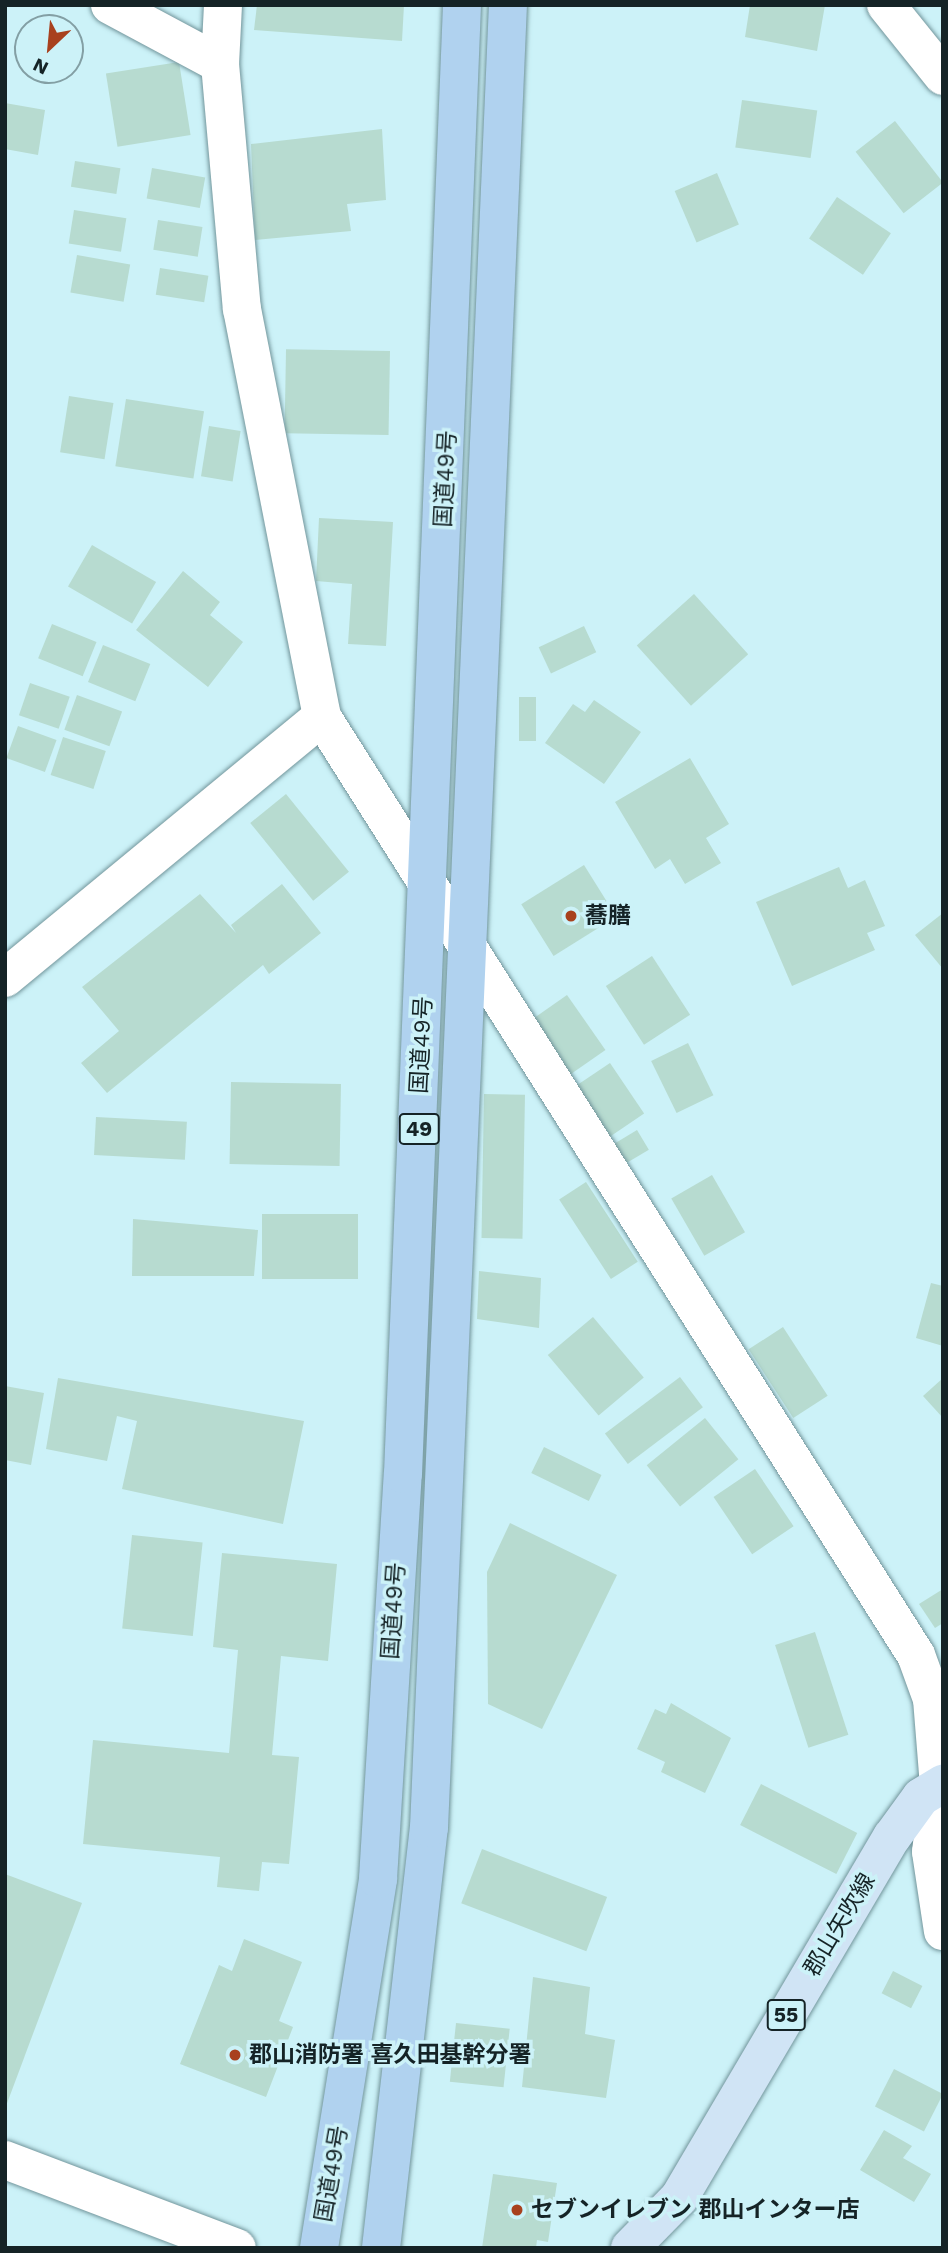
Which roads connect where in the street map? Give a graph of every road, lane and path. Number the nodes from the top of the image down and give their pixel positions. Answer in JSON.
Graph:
{"nodes":[{"id":1,"x":110,"y":5,"type":"edge"},
{"id":2,"x":223,"y":5,"type":"edge"},
{"id":3,"x":462,"y":5,"type":"edge"},
{"id":4,"x":508,"y":5,"type":"edge"},
{"id":5,"x":886,"y":5,"type":"edge"},
{"id":6,"x":220,"y":64,"type":"junction"},
{"id":7,"x":943,"y":76,"type":"edge"},
{"id":8,"x":322,"y":717,"type":"junction"},
{"id":9,"x":429,"y":887,"type":"junction"},
{"id":10,"x":471,"y":957,"type":"junction"},
{"id":11,"x":5,"y":978,"type":"edge"},
{"id":12,"x":941,"y":1785,"type":"edge"},
{"id":13,"x":943,"y":1931,"type":"edge"},
{"id":14,"x":7,"y":2167,"type":"edge"},
{"id":15,"x":237,"y":2248,"type":"edge"},
{"id":16,"x":319,"y":2248,"type":"edge"},
{"id":17,"x":381,"y":2248,"type":"edge"},
{"id":18,"x":630,"y":2248,"type":"edge"}],
"edges":[{"from":1,"to":6,"type":"street"},
{"from":2,"to":6,"type":"street"},
{"from":3,"to":9,"type":"highway","name":"国道49号","number":"49"},
{"from":4,"to":10,"type":"highway","name":"国道49号","number":"49"},
{"from":5,"to":7,"type":"street"},
{"from":6,"to":8,"type":"street"},
{"from":8,"to":9,"type":"street"},
{"from":8,"to":11,"type":"street"},
{"from":9,"to":10,"type":"street"},
{"from":9,"to":16,"type":"highway","name":"国道49号","number":"49"},
{"from":10,"to":12,"type":"street"},
{"from":10,"to":17,"type":"highway","name":"国道49号","number":"49"},
{"from":12,"to":13,"type":"street"},
{"from":12,"to":18,"type":"main road","name":"郡山矢吹線","number":"55"},
{"from":14,"to":15,"type":"street"}]}
